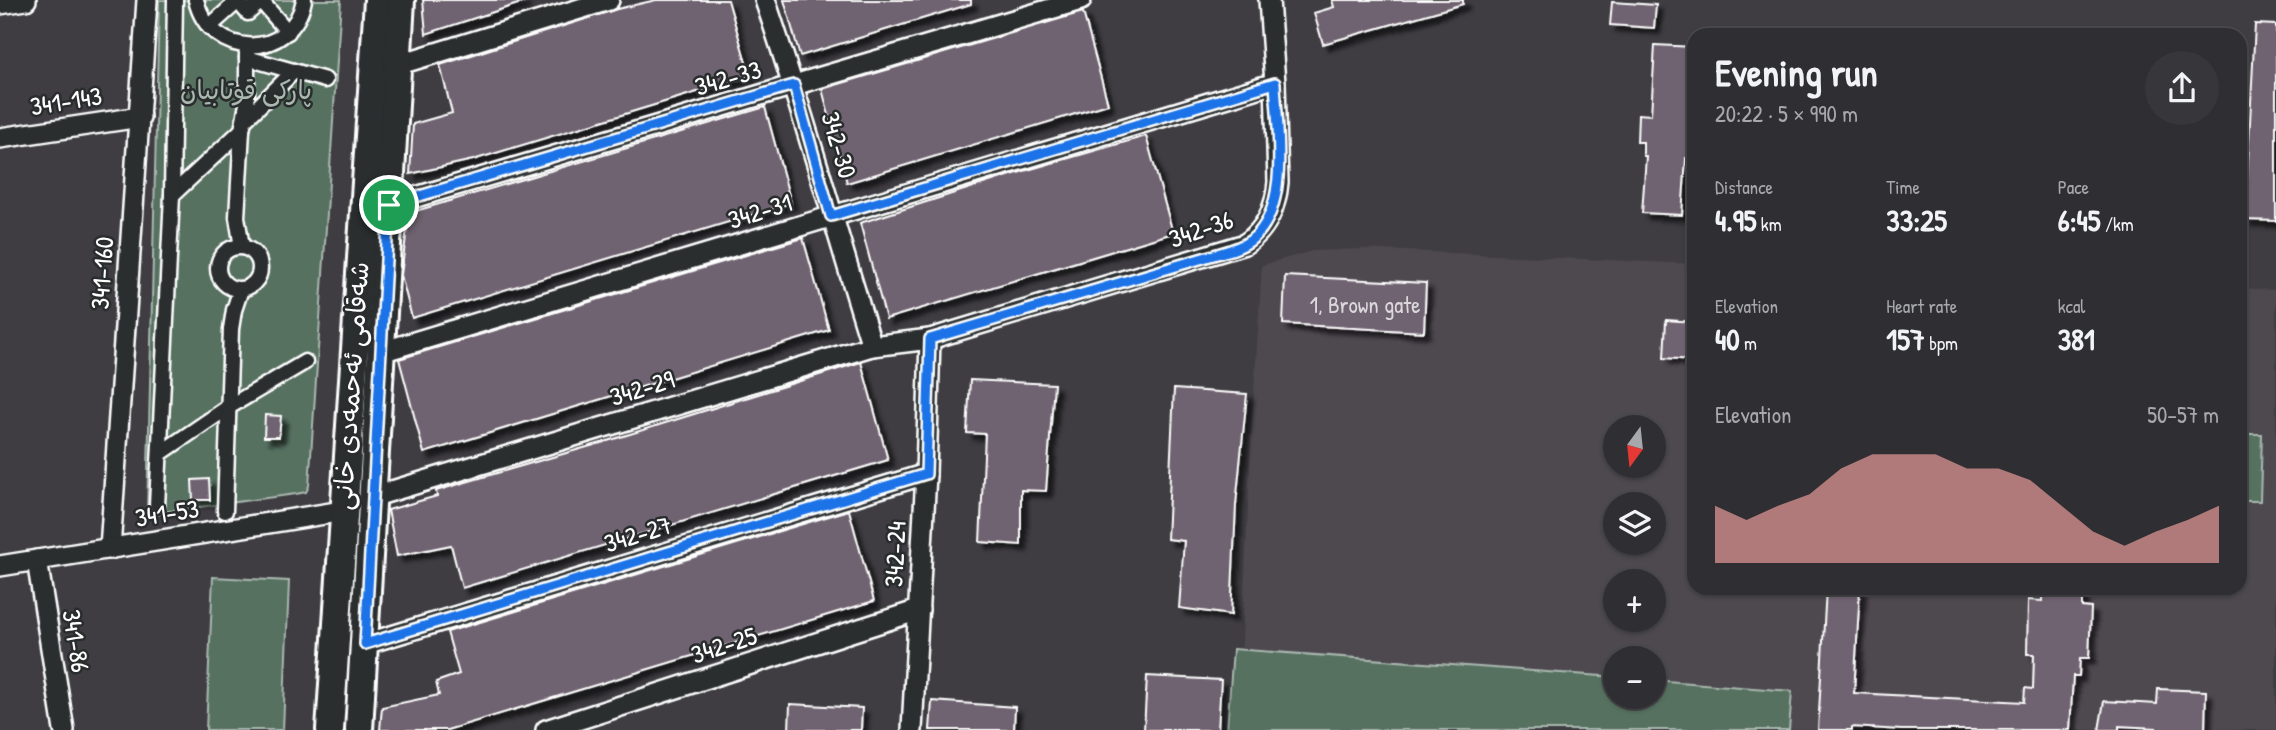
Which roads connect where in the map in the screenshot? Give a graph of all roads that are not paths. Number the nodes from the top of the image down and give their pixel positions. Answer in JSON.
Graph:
{"nodes":[{"id":1,"x":26,"y":0,"type":"edge"},
{"id":2,"x":147,"y":0,"type":"edge"},
{"id":3,"x":175,"y":0,"type":"edge"},
{"id":4,"x":196,"y":0,"type":"edge"},
{"id":5,"x":237,"y":0,"type":"edge"},
{"id":6,"x":304,"y":0,"type":"edge"},
{"id":7,"x":378,"y":0,"type":"edge"},
{"id":8,"x":401,"y":0,"type":"edge"},
{"id":9,"x":609,"y":0,"type":"edge"},
{"id":10,"x":765,"y":0,"type":"edge"},
{"id":11,"x":1081,"y":0,"type":"edge"},
{"id":12,"x":1269,"y":0,"type":"edge"},
{"id":13,"x":262,"y":1,"type":"edge"},
{"id":14,"x":0,"y":4,"type":"edge"},
{"id":15,"x":1037,"y":6,"type":"edge"},
{"id":16,"x":209,"y":27,"type":"junction"},
{"id":17,"x":288,"y":32,"type":"junction"},
{"id":18,"x":247,"y":52,"type":"junction"},
{"id":19,"x":397,"y":65,"type":"junction"},
{"id":20,"x":294,"y":71,"type":"junction"},
{"id":21,"x":325,"y":80,"type":"dead end"},
{"id":22,"x":1275,"y":83,"type":"junction"},
{"id":23,"x":794,"y":85,"type":"junction"},
{"id":24,"x":140,"y":117,"type":"junction"},
{"id":25,"x":243,"y":126,"type":"junction"},
{"id":26,"x":0,"y":138,"type":"edge"},
{"id":27,"x":173,"y":195,"type":"junction"},
{"id":28,"x":389,"y":205,"type":"junction"},
{"id":29,"x":831,"y":216,"type":"junction"},
{"id":30,"x":242,"y":247,"type":"junction"},
{"id":31,"x":240,"y":289,"type":"junction"},
{"id":32,"x":930,"y":339,"type":"junction"},
{"id":33,"x":872,"y":346,"type":"junction"},
{"id":34,"x":381,"y":352,"type":"junction"},
{"id":35,"x":305,"y":362,"type":"dead end"},
{"id":36,"x":227,"y":408,"type":"junction"},
{"id":37,"x":160,"y":453,"type":"junction"},
{"id":38,"x":926,"y":474,"type":"junction"},
{"id":39,"x":372,"y":497,"type":"junction"},
{"id":40,"x":157,"y":506,"type":"dead end"},
{"id":41,"x":225,"y":511,"type":"dead end"},
{"id":42,"x":343,"y":511,"type":"junction"},
{"id":43,"x":110,"y":549,"type":"junction"},
{"id":44,"x":37,"y":560,"type":"junction"},
{"id":45,"x":0,"y":566,"type":"edge"},
{"id":46,"x":919,"y":610,"type":"junction"},
{"id":47,"x":365,"y":644,"type":"junction"},
{"id":48,"x":64,"y":730,"type":"edge"},
{"id":49,"x":330,"y":730,"type":"edge"},
{"id":50,"x":359,"y":730,"type":"edge"},
{"id":51,"x":546,"y":730,"type":"edge"},
{"id":52,"x":912,"y":730,"type":"edge"}],
"edges":[{"from":1,"to":14,"type":"street"},
{"from":2,"to":24,"type":"street","name":"341-160"},
{"from":3,"to":27,"type":"street"},
{"from":4,"to":16,"type":"street"},
{"from":5,"to":13,"type":"street"},
{"from":5,"to":16,"type":"street"},
{"from":6,"to":17,"type":"street"},
{"from":7,"to":42,"type":"main road","name":"شەقامی ئەحمەدی خانی"},
{"from":8,"to":19,"type":"main road","name":"شەقامی ئەحمەدی خانی"},
{"from":9,"to":19,"type":"street"},
{"from":10,"to":23,"type":"street","name":"342-30"},
{"from":11,"to":15,"type":"street","name":"342-33"},
{"from":12,"to":22,"type":"street","name":"342-36"},
{"from":13,"to":17,"type":"street"},
{"from":15,"to":23,"type":"street","name":"342-33"},
{"from":16,"to":18,"type":"street"},
{"from":17,"to":18,"type":"street"},
{"from":18,"to":20,"type":"street"},
{"from":18,"to":25,"type":"street"},
{"from":19,"to":28,"type":"main road","name":"شەقامی ئەحمەدی خانی"},
{"from":20,"to":21,"type":"street"},
{"from":20,"to":25,"type":"street"},
{"from":22,"to":29,"type":"street","name":"342-31"},
{"from":22,"to":32,"type":"street","name":"342-36"},
{"from":23,"to":28,"type":"street","name":"342-33"},
{"from":23,"to":29,"type":"street","name":"342-30"},
{"from":24,"to":26,"type":"street","name":"341-143"},
{"from":24,"to":43,"type":"street","name":"341-160"},
{"from":25,"to":27,"type":"street"},
{"from":25,"to":30,"type":"street"},
{"from":27,"to":37,"type":"street"},
{"from":28,"to":34,"type":"main road","name":"شەقامی ئەحمەدی خانی"},
{"from":29,"to":33,"type":"street","name":"342-30"},
{"from":29,"to":34,"type":"street","name":"342-31"},
{"from":30,"to":31,"type":"street"},
{"from":30,"to":31,"type":"street"},
{"from":31,"to":36,"type":"street"},
{"from":32,"to":33,"type":"street","name":"342-29"},
{"from":32,"to":38,"type":"street","name":"342-24"},
{"from":33,"to":39,"type":"street","name":"342-29"},
{"from":34,"to":39,"type":"main road","name":"شەقامی ئەحمەدی خانی"},
{"from":35,"to":36,"type":"street"},
{"from":36,"to":37,"type":"street"},
{"from":36,"to":41,"type":"street"},
{"from":37,"to":40,"type":"street"},
{"from":38,"to":46,"type":"street","name":"342-24"},
{"from":38,"to":47,"type":"street","name":"342-27"},
{"from":39,"to":47,"type":"main road","name":"شەقامی ئەحمەدی خانی"},
{"from":42,"to":43,"type":"street","name":"341-53"},
{"from":42,"to":49,"type":"main road","name":"شەقامی ئەحمەدی خانی"},
{"from":43,"to":44,"type":"street","name":"341-53"},
{"from":44,"to":45,"type":"street","name":"341-53"},
{"from":44,"to":48,"type":"street","name":"341-86"},
{"from":46,"to":51,"type":"street","name":"342-25"},
{"from":46,"to":52,"type":"street","name":"342-24"},
{"from":47,"to":50,"type":"main road","name":"شەقامی ئەحمەدی خانی"}]}
